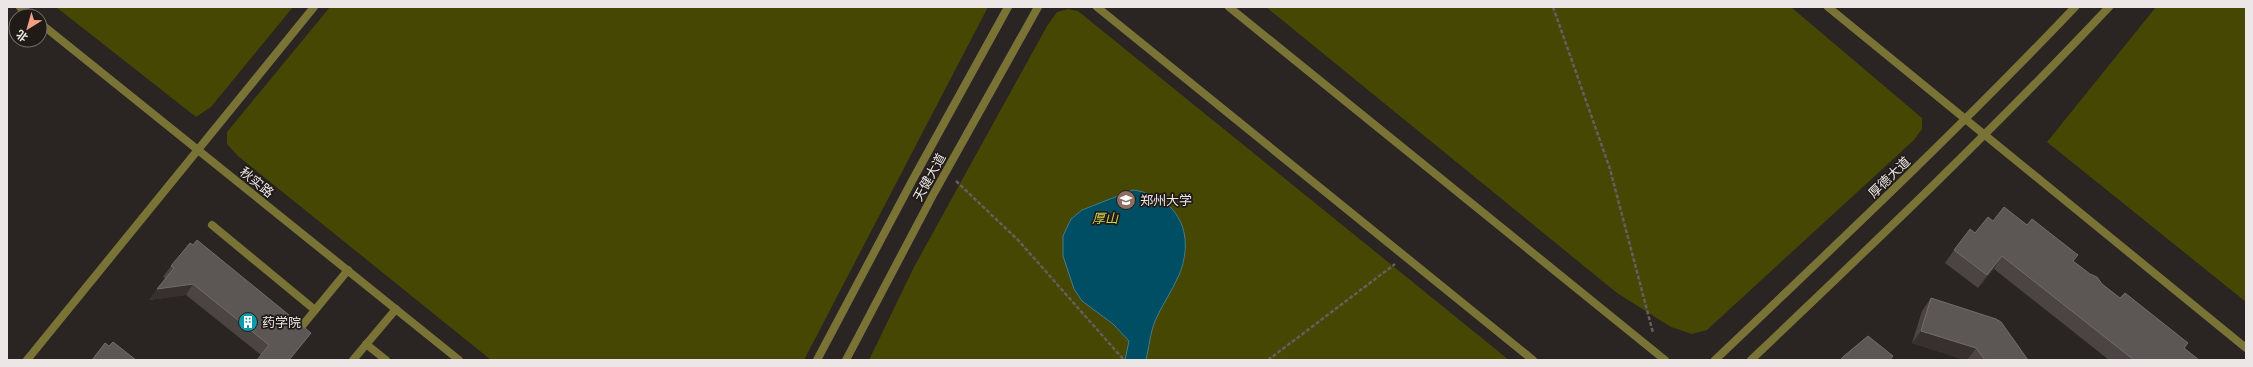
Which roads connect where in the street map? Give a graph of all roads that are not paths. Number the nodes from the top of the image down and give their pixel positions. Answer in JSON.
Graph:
{"nodes":[{"id":1,"x":314,"y":7,"type":"edge"},
{"id":2,"x":1008,"y":7,"type":"edge"},
{"id":3,"x":1038,"y":7,"type":"edge"},
{"id":4,"x":1097,"y":7,"type":"edge"},
{"id":5,"x":1229,"y":7,"type":"edge"},
{"id":6,"x":1828,"y":7,"type":"edge"},
{"id":7,"x":2075,"y":7,"type":"edge"},
{"id":8,"x":2109,"y":7,"type":"edge"},
{"id":9,"x":48,"y":29,"type":"edge"},
{"id":10,"x":1965,"y":119,"type":"junction"},
{"id":11,"x":1985,"y":135,"type":"junction"},
{"id":12,"x":198,"y":150,"type":"junction"},
{"id":13,"x":212,"y":225,"type":"dead end"},
{"id":14,"x":348,"y":270,"type":"junction"},
{"id":15,"x":396,"y":309,"type":"junction"},
{"id":16,"x":315,"y":310,"type":"junction"},
{"id":17,"x":302,"y":326,"type":"edge"},
{"id":18,"x":366,"y":344,"type":"junction"},
{"id":19,"x":2246,"y":348,"type":"edge"},
{"id":20,"x":1662,"y":357,"type":"edge"},
{"id":21,"x":27,"y":360,"type":"edge"},
{"id":22,"x":353,"y":360,"type":"edge"},
{"id":23,"x":386,"y":360,"type":"edge"},
{"id":24,"x":459,"y":360,"type":"edge"},
{"id":25,"x":817,"y":360,"type":"edge"},
{"id":26,"x":846,"y":360,"type":"edge"},
{"id":27,"x":1533,"y":360,"type":"edge"},
{"id":28,"x":1715,"y":360,"type":"edge"},
{"id":29,"x":1751,"y":360,"type":"edge"}],
"edges":[{"from":1,"to":12,"type":"lane"},
{"from":2,"to":25,"type":"lane","name":"天健大道"},
{"from":3,"to":26,"type":"lane","name":"天健大道"},
{"from":4,"to":27,"type":"lane"},
{"from":5,"to":20,"type":"lane"},
{"from":6,"to":10,"type":"lane"},
{"from":7,"to":10,"type":"lane","name":"厚德大道"},
{"from":8,"to":11,"type":"lane"},
{"from":9,"to":12,"type":"lane","name":"秋实路"},
{"from":10,"to":11,"type":"lane"},
{"from":10,"to":28,"type":"lane","name":"厚德大道"},
{"from":11,"to":19,"type":"lane"},
{"from":11,"to":29,"type":"lane"},
{"from":12,"to":14,"type":"lane","name":"秋实路"},
{"from":12,"to":21,"type":"lane"},
{"from":13,"to":16,"type":"lane"},
{"from":14,"to":15,"type":"lane","name":"秋实路"},
{"from":14,"to":16,"type":"lane"},
{"from":15,"to":18,"type":"lane"},
{"from":15,"to":24,"type":"lane","name":"秋实路"},
{"from":16,"to":17,"type":"lane"},
{"from":18,"to":22,"type":"lane"},
{"from":18,"to":23,"type":"lane"}]}
